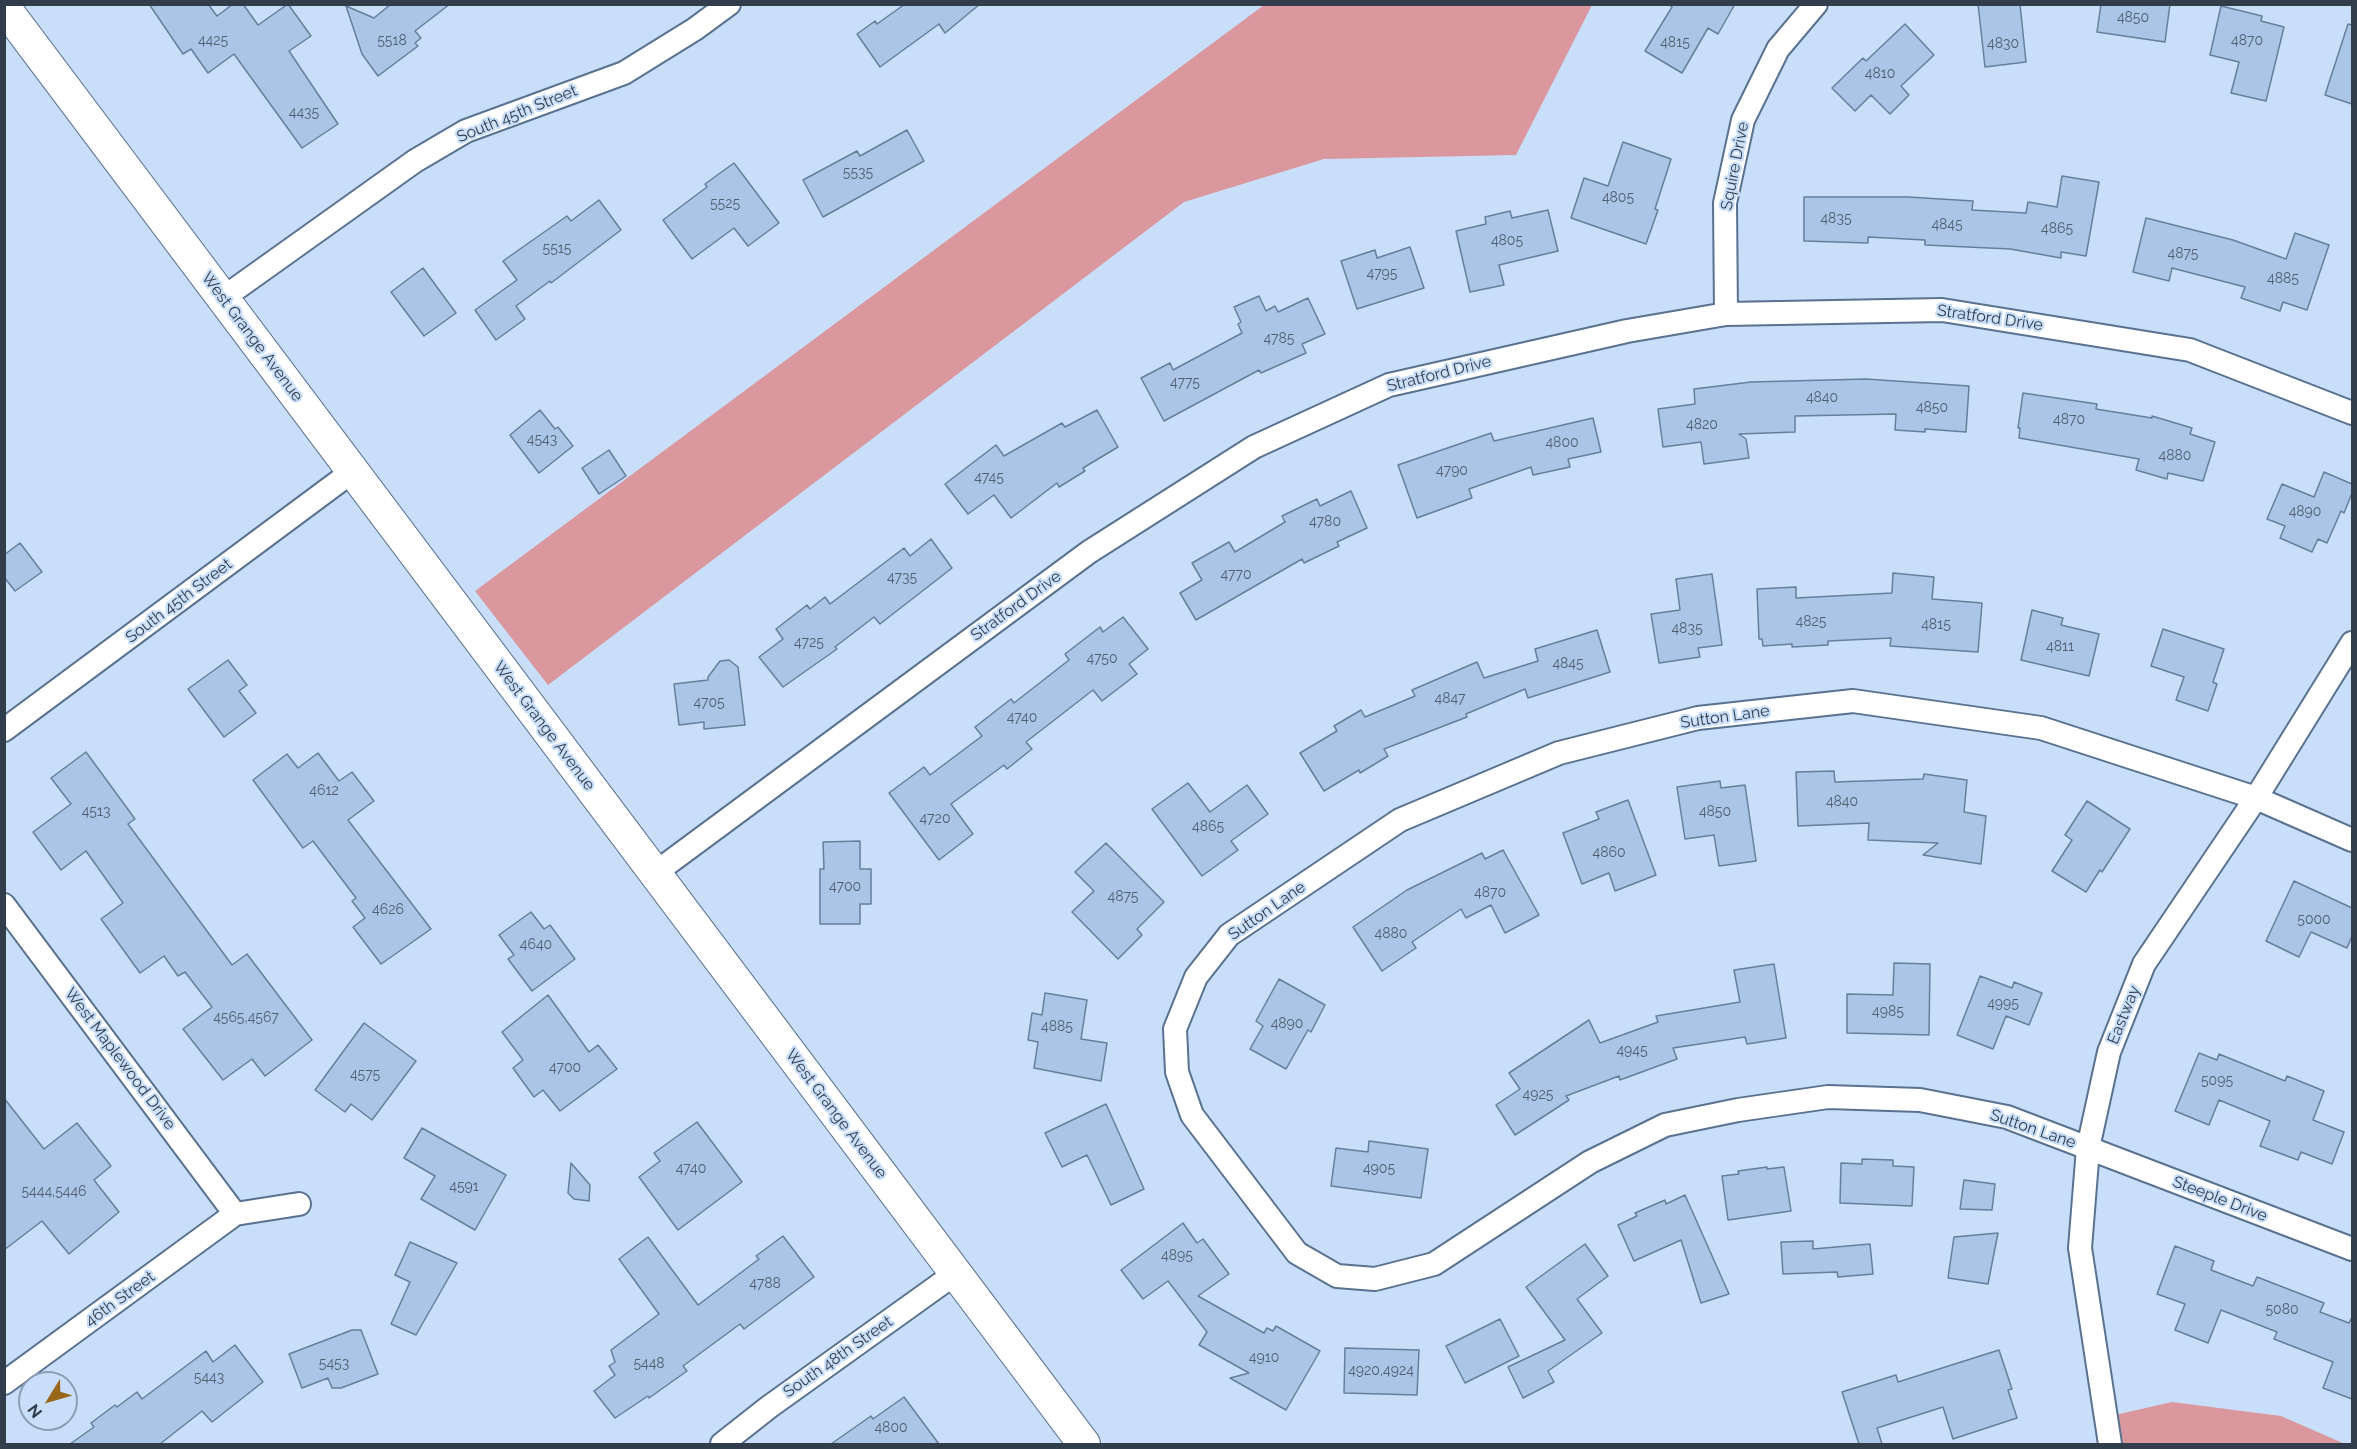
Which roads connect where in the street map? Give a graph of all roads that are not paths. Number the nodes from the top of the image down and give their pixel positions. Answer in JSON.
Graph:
{"nodes":[{"id":1,"x":729,"y":4,"type":"edge"},
{"id":2,"x":1816,"y":4,"type":"edge"},
{"id":3,"x":4,"y":7,"type":"edge"},
{"id":4,"x":223,"y":298,"type":"junction"},
{"id":5,"x":1726,"y":314,"type":"junction"},
{"id":6,"x":2352,"y":413,"type":"edge"},
{"id":7,"x":353,"y":471,"type":"junction"},
{"id":8,"x":2352,"y":643,"type":"edge"},
{"id":9,"x":4,"y":730,"type":"edge"},
{"id":10,"x":2256,"y":798,"type":"junction"},
{"id":11,"x":2352,"y":840,"type":"edge"},
{"id":12,"x":655,"y":873,"type":"junction"},
{"id":13,"x":4,"y":905,"type":"edge"},
{"id":14,"x":2088,"y":1148,"type":"junction"},
{"id":15,"x":299,"y":1204,"type":"dead end"},
{"id":16,"x":236,"y":1214,"type":"junction"},
{"id":17,"x":2352,"y":1249,"type":"edge"},
{"id":18,"x":956,"y":1273,"type":"junction"},
{"id":19,"x":4,"y":1383,"type":"edge"},
{"id":20,"x":723,"y":1444,"type":"edge"},
{"id":21,"x":1084,"y":1444,"type":"edge"},
{"id":22,"x":2110,"y":1444,"type":"edge"}],
"edges":[{"from":1,"to":4,"type":"street","name":"South 45th Street"},
{"from":2,"to":5,"type":"street","name":"Squire Drive"},
{"from":3,"to":4,"type":"street","name":"West Grange Avenue"},
{"from":4,"to":7,"type":"street","name":"West Grange Avenue"},
{"from":5,"to":6,"type":"street","name":"Stratford Drive"},
{"from":5,"to":12,"type":"street","name":"Stratford Drive"},
{"from":7,"to":9,"type":"street","name":"South 45th Street"},
{"from":7,"to":12,"type":"street","name":"West Grange Avenue"},
{"from":8,"to":10,"type":"street","name":"Eastway"},
{"from":10,"to":11,"type":"street","name":"Sutton Lane"},
{"from":10,"to":14,"type":"street","name":"Eastway"},
{"from":10,"to":14,"type":"street","name":"Sutton Lane"},
{"from":12,"to":18,"type":"street","name":"West Grange Avenue"},
{"from":13,"to":16,"type":"street","name":"West Maplewood Drive"},
{"from":14,"to":17,"type":"street","name":"Steeple Drive"},
{"from":14,"to":22,"type":"street","name":"Eastway"},
{"from":15,"to":16,"type":"street"},
{"from":16,"to":19,"type":"street","name":"46th Street"},
{"from":18,"to":20,"type":"street","name":"South 48th Street"},
{"from":18,"to":21,"type":"street","name":"West Grange Avenue"}]}
